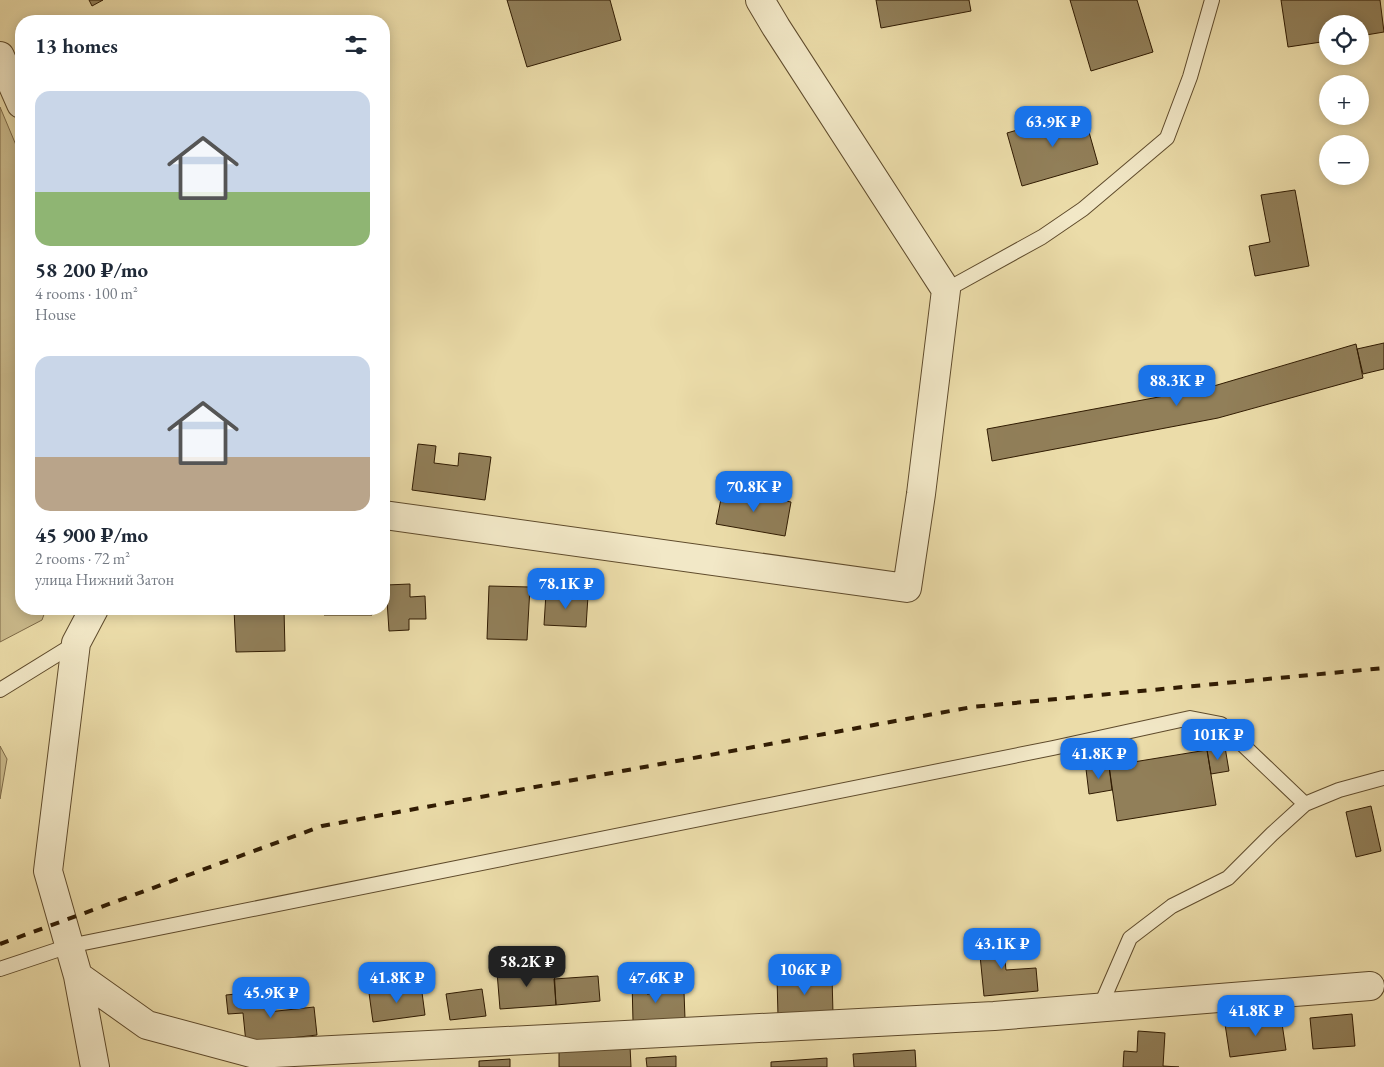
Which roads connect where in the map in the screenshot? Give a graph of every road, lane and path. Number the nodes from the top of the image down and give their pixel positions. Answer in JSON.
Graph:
{"nodes":[{"id":1,"x":760,"y":0,"type":"edge"},
{"id":2,"x":1212,"y":0,"type":"edge"},
{"id":3,"x":0,"y":56,"type":"edge"},
{"id":4,"x":15,"y":90,"type":"edge"},
{"id":5,"x":946,"y":290,"type":"junction"},
{"id":6,"x":390,"y":516,"type":"edge"},
{"id":7,"x":91,"y":615,"type":"edge"},
{"id":8,"x":76,"y":643,"type":"junction"},
{"id":9,"x":0,"y":690,"type":"edge"},
{"id":10,"x":1384,"y":778,"type":"edge"},
{"id":11,"x":1305,"y":804,"type":"junction"},
{"id":12,"x":69,"y":946,"type":"junction"},
{"id":13,"x":0,"y":969,"type":"edge"},
{"id":14,"x":78,"y":976,"type":"junction"},
{"id":15,"x":1370,"y":986,"type":"dead end"},
{"id":16,"x":1100,"y":1007,"type":"junction"},
{"id":17,"x":94,"y":1067,"type":"edge"}],
"edges":[{"from":1,"to":5,"type":"street"},
{"from":2,"to":5,"type":"lane"},
{"from":3,"to":4,"type":"street"},
{"from":5,"to":6,"type":"street"},
{"from":7,"to":8,"type":"street"},
{"from":8,"to":9,"type":"lane"},
{"from":8,"to":12,"type":"street"},
{"from":10,"to":11,"type":"lane"},
{"from":11,"to":12,"type":"lane"},
{"from":11,"to":16,"type":"lane"},
{"from":12,"to":13,"type":"lane"},
{"from":12,"to":14,"type":"street"},
{"from":14,"to":16,"type":"street"},
{"from":14,"to":17,"type":"street"},
{"from":15,"to":16,"type":"street"}]}
